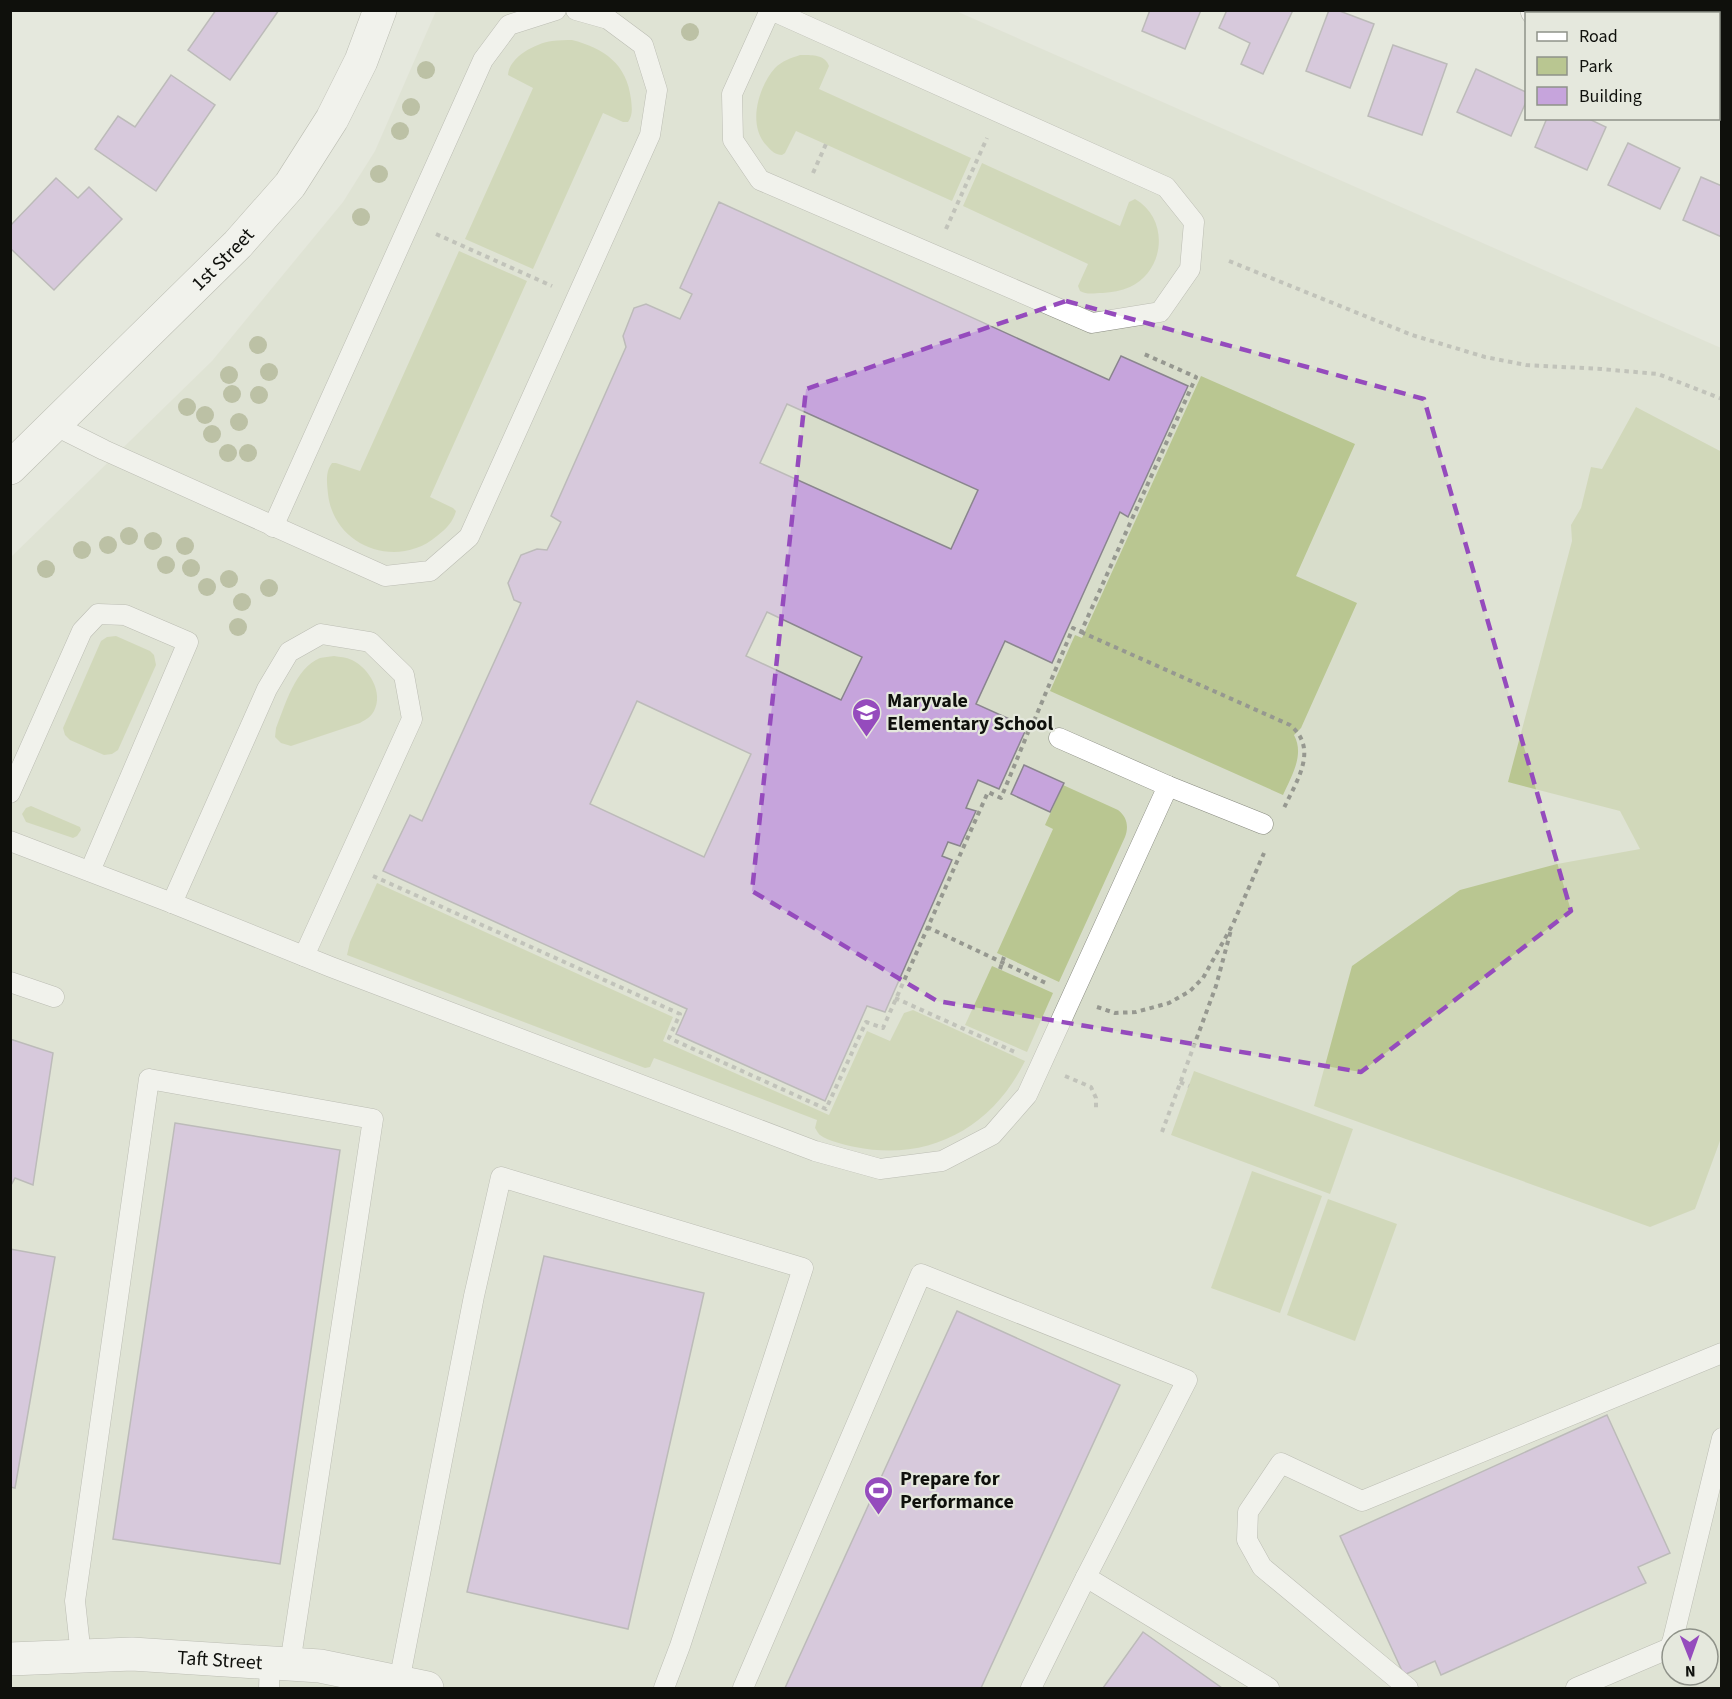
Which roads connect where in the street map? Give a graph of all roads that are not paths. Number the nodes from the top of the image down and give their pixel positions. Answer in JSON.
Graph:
{"nodes":[{"id":1,"x":380,"y":10,"type":"edge"},
{"id":2,"x":556,"y":10,"type":"edge"},
{"id":3,"x":576,"y":10,"type":"edge"},
{"id":4,"x":771,"y":10,"type":"edge"},
{"id":5,"x":54,"y":425,"type":"junction"},
{"id":6,"x":10,"y":468,"type":"edge"},
{"id":7,"x":273,"y":527,"type":"junction"},
{"id":8,"x":1059,"y":738,"type":"dead end"},
{"id":9,"x":1168,"y":786,"type":"junction"},
{"id":10,"x":10,"y":793,"type":"edge"},
{"id":11,"x":1263,"y":824,"type":"dead end"},
{"id":12,"x":10,"y":841,"type":"edge"},
{"id":13,"x":90,"y":870,"type":"junction"},
{"id":14,"x":172,"y":903,"type":"junction"},
{"id":15,"x":304,"y":956,"type":"junction"},
{"id":16,"x":10,"y":982,"type":"edge"},
{"id":17,"x":54,"y":997,"type":"dead end"},
{"id":18,"x":1722,"y":1353,"type":"edge"},
{"id":19,"x":1722,"y":1438,"type":"edge"},
{"id":20,"x":1086,"y":1577,"type":"junction"},
{"id":21,"x":1675,"y":1627,"type":"edge"},
{"id":22,"x":1660,"y":1653,"type":"edge"},
{"id":23,"x":81,"y":1656,"type":"junction"},
{"id":24,"x":10,"y":1659,"type":"edge"},
{"id":25,"x":276,"y":1672,"type":"edge"},
{"id":26,"x":413,"y":1686,"type":"edge"},
{"id":27,"x":664,"y":1689,"type":"edge"},
{"id":28,"x":743,"y":1689,"type":"edge"},
{"id":29,"x":1031,"y":1689,"type":"edge"},
{"id":30,"x":1269,"y":1689,"type":"edge"},
{"id":31,"x":1408,"y":1689,"type":"edge"},
{"id":32,"x":1576,"y":1689,"type":"edge"}],
"edges":[{"from":1,"to":5,"type":"street","name":"1st Street"},
{"from":2,"to":7,"type":"lane"},
{"from":3,"to":7,"type":"lane"},
{"from":4,"to":4,"type":"lane"},
{"from":5,"to":6,"type":"street","name":"1st Street"},
{"from":5,"to":7,"type":"lane"},
{"from":8,"to":9,"type":"lane"},
{"from":9,"to":11,"type":"lane"},
{"from":9,"to":15,"type":"lane"},
{"from":10,"to":13,"type":"lane"},
{"from":12,"to":13,"type":"lane"},
{"from":13,"to":14,"type":"lane"},
{"from":14,"to":15,"type":"lane"},
{"from":14,"to":15,"type":"lane"},
{"from":16,"to":17,"type":"lane"},
{"from":18,"to":31,"type":"lane"},
{"from":19,"to":21,"type":"lane"},
{"from":20,"to":28,"type":"lane"},
{"from":20,"to":29,"type":"lane"},
{"from":20,"to":30,"type":"lane"},
{"from":22,"to":32,"type":"lane"},
{"from":23,"to":24,"type":"street","name":"Taft Street"},
{"from":23,"to":25,"type":"street","name":"Taft Street"},
{"from":23,"to":25,"type":"lane"},
{"from":25,"to":26,"type":"street","name":"Taft Street"},
{"from":26,"to":27,"type":"lane"}]}
